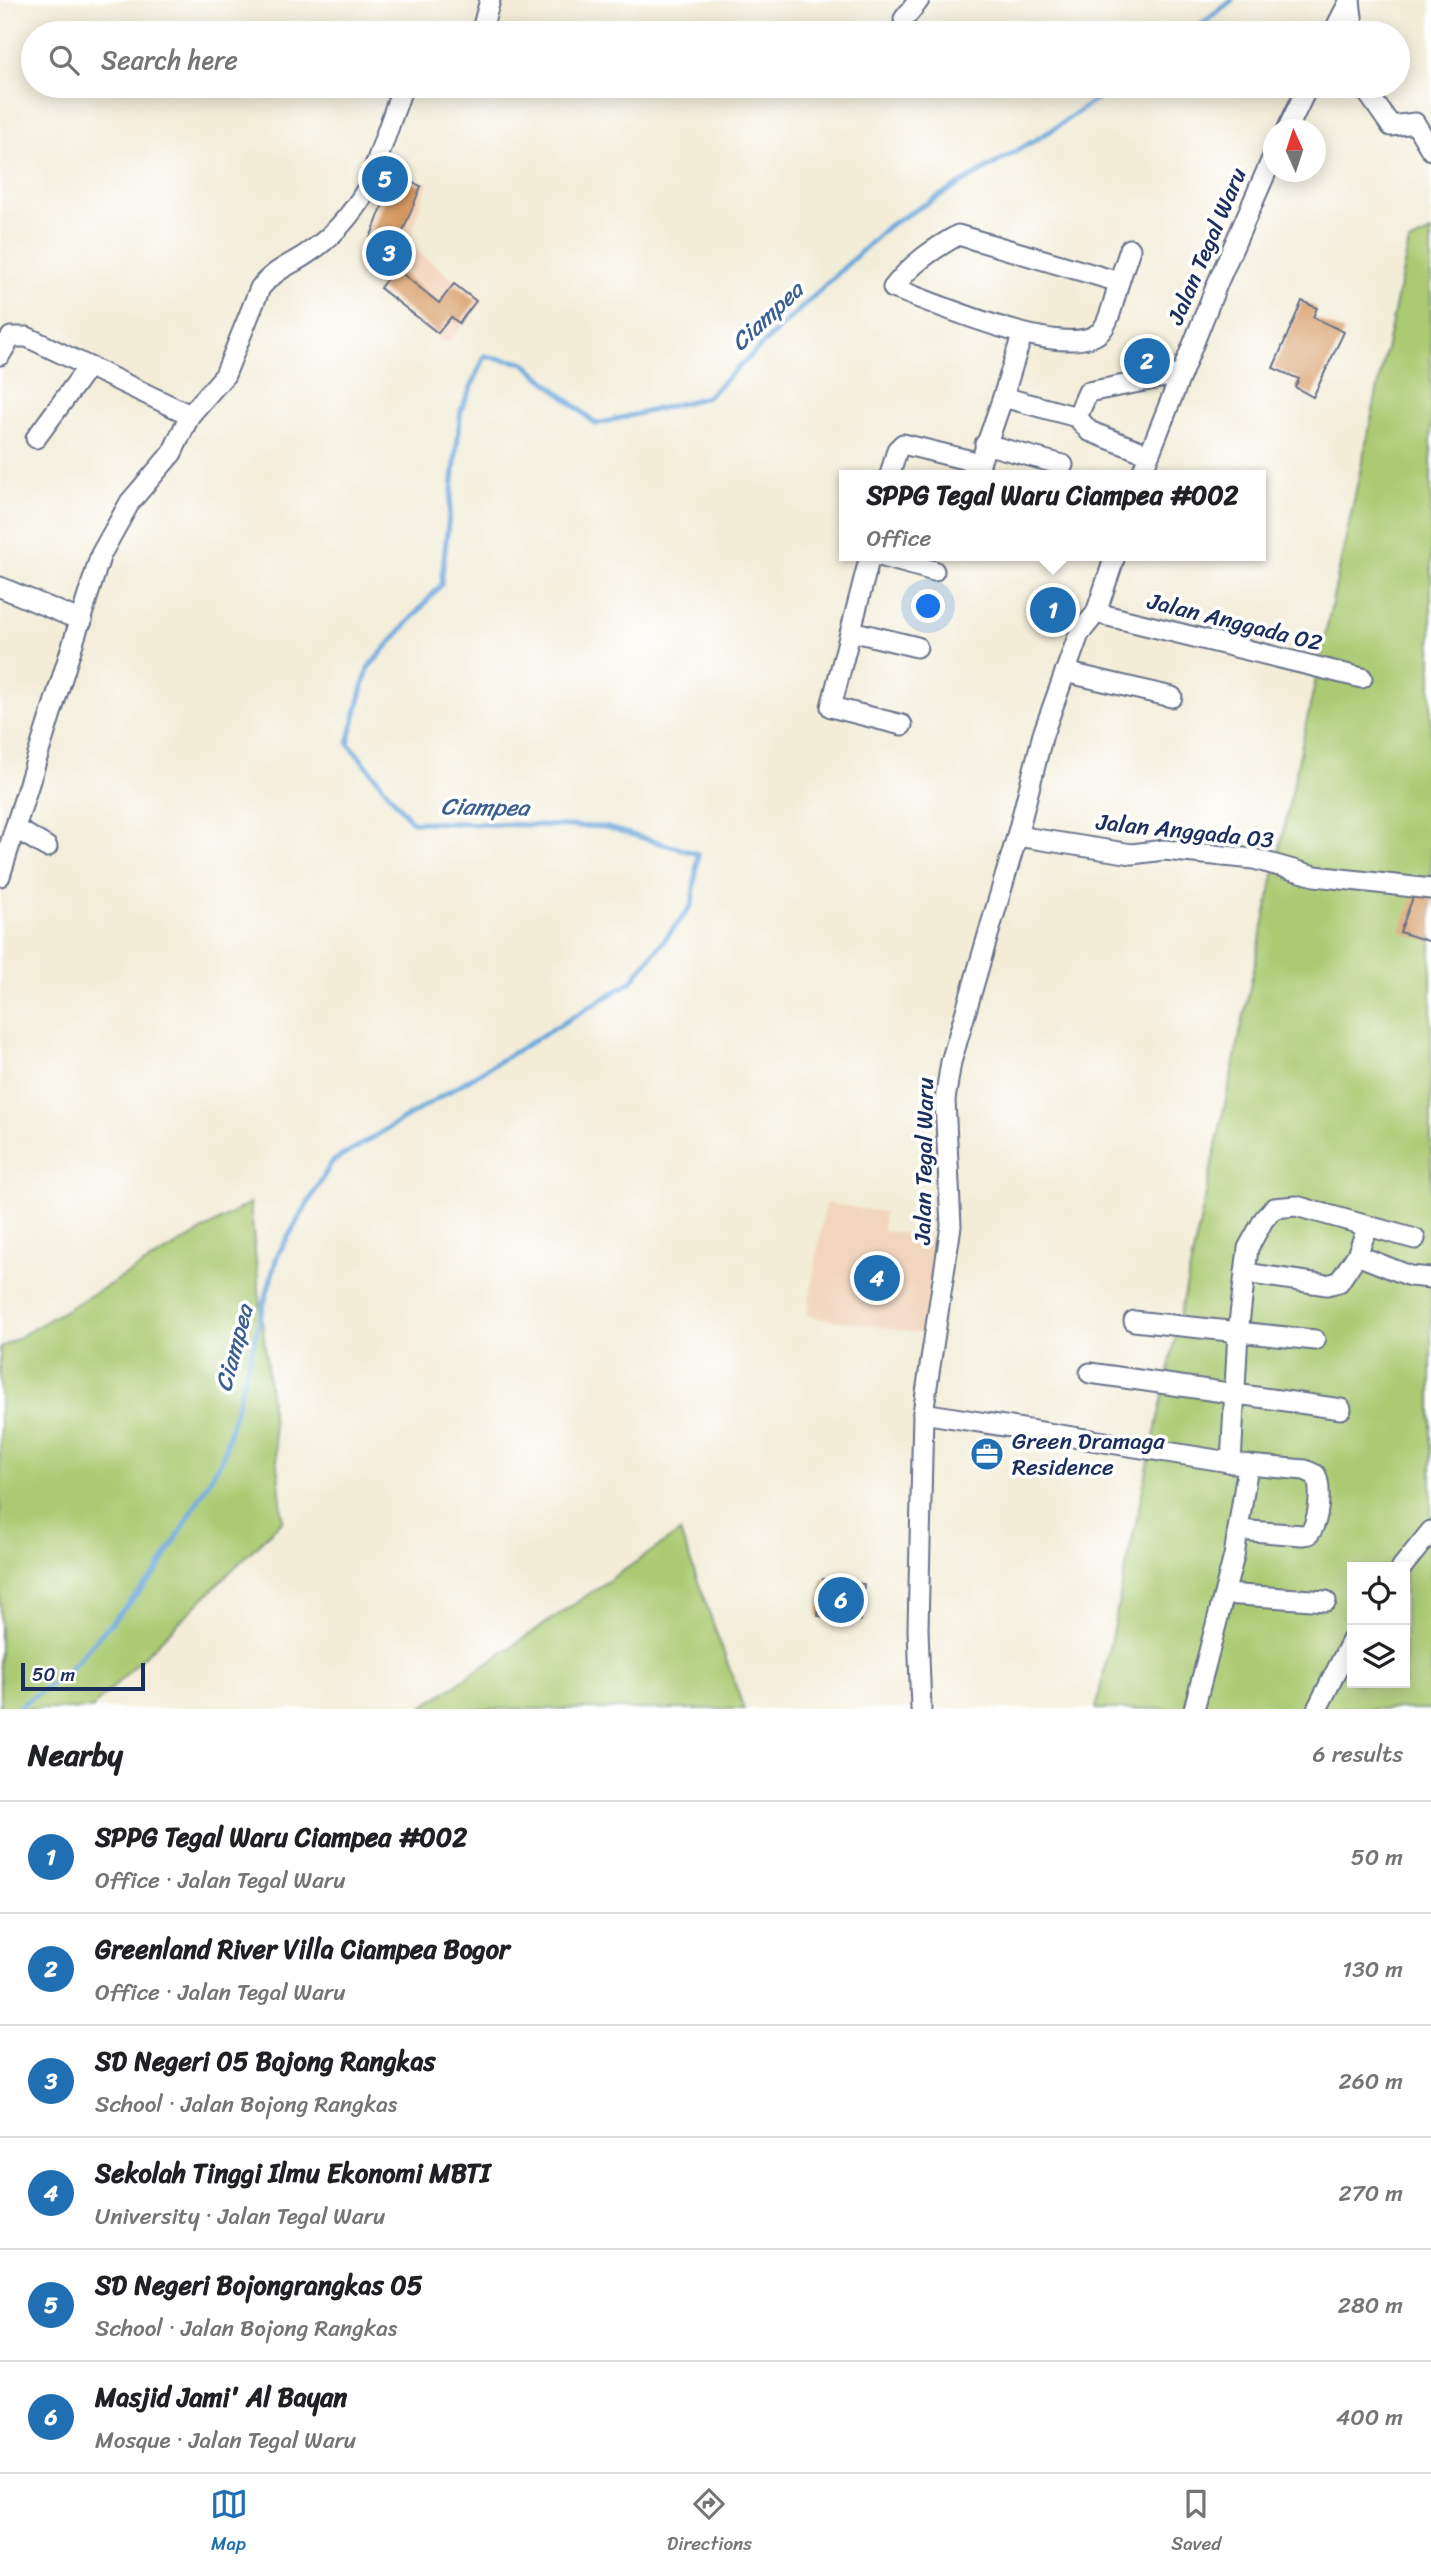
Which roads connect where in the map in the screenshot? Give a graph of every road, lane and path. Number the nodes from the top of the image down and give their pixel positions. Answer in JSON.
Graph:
{"nodes":[{"id":1,"x":490,"y":0,"type":"edge"},
{"id":2,"x":919,"y":0,"type":"edge"},
{"id":3,"x":1350,"y":0,"type":"edge"},
{"id":4,"x":904,"y":19,"type":"dead end"},
{"id":5,"x":484,"y":21,"type":"edge"},
{"id":6,"x":1340,"y":21,"type":"edge"},
{"id":7,"x":1352,"y":21,"type":"edge"},
{"id":8,"x":399,"y":98,"type":"edge"},
{"id":9,"x":1302,"y":98,"type":"edge"},
{"id":10,"x":1371,"y":98,"type":"edge"},
{"id":11,"x":1292,"y":119,"type":"edge"},
{"id":12,"x":1431,"y":150,"type":"edge"},
{"id":13,"x":1263,"y":178,"type":"edge"},
{"id":14,"x":1130,"y":249,"type":"dead end"},
{"id":15,"x":1119,"y":282,"type":"junction"},
{"id":16,"x":1022,"y":335,"type":"junction"},
{"id":17,"x":0,"y":355,"type":"edge"},
{"id":18,"x":88,"y":367,"type":"junction"},
{"id":19,"x":1181,"y":374,"type":"junction"},
{"id":20,"x":1003,"y":397,"type":"junction"},
{"id":21,"x":190,"y":415,"type":"junction"},
{"id":22,"x":1077,"y":417,"type":"junction"},
{"id":23,"x":36,"y":438,"type":"dead end"},
{"id":24,"x":985,"y":444,"type":"junction"},
{"id":25,"x":1148,"y":454,"type":"junction"},
{"id":26,"x":1063,"y":465,"type":"dead end"},
{"id":27,"x":978,"y":469,"type":"edge"},
{"id":28,"x":891,"y":470,"type":"edge"},
{"id":29,"x":1143,"y":470,"type":"edge"},
{"id":30,"x":869,"y":561,"type":"edge"},
{"id":31,"x":898,"y":561,"type":"edge"},
{"id":32,"x":1113,"y":561,"type":"edge"},
{"id":33,"x":934,"y":571,"type":"dead end"},
{"id":34,"x":2,"y":594,"type":"edge"},
{"id":35,"x":1096,"y":612,"type":"junction"},
{"id":36,"x":82,"y":621,"type":"junction"},
{"id":37,"x":850,"y":631,"type":"junction"},
{"id":38,"x":917,"y":647,"type":"dead end"},
{"id":39,"x":1065,"y":672,"type":"junction"},
{"id":40,"x":1362,"y":678,"type":"dead end"},
{"id":41,"x":1172,"y":697,"type":"dead end"},
{"id":42,"x":902,"y":725,"type":"dead end"},
{"id":43,"x":15,"y":828,"type":"junction"},
{"id":44,"x":1017,"y":836,"type":"junction"},
{"id":45,"x":47,"y":847,"type":"dead end"},
{"id":46,"x":0,"y":876,"type":"edge"},
{"id":47,"x":1431,"y":889,"type":"edge"},
{"id":48,"x":1368,"y":1226,"type":"junction"},
{"id":49,"x":1415,"y":1239,"type":"dead end"},
{"id":50,"x":1357,"y":1255,"type":"junction"},
{"id":51,"x":1245,"y":1273,"type":"junction"},
{"id":52,"x":1431,"y":1278,"type":"edge"},
{"id":53,"x":1134,"y":1321,"type":"dead end"},
{"id":54,"x":1238,"y":1332,"type":"junction"},
{"id":55,"x":1315,"y":1340,"type":"dead end"},
{"id":56,"x":1090,"y":1373,"type":"dead end"},
{"id":57,"x":1236,"y":1395,"type":"junction"},
{"id":58,"x":1341,"y":1409,"type":"dead end"},
{"id":59,"x":923,"y":1413,"type":"junction"},
{"id":60,"x":1240,"y":1464,"type":"junction"},
{"id":61,"x":1238,"y":1530,"type":"junction"},
{"id":62,"x":1431,"y":1531,"type":"edge"},
{"id":63,"x":1406,"y":1562,"type":"edge"},
{"id":64,"x":1225,"y":1594,"type":"junction"},
{"id":65,"x":1326,"y":1601,"type":"dead end"},
{"id":66,"x":1347,"y":1650,"type":"edge"},
{"id":67,"x":921,"y":1709,"type":"edge"},
{"id":68,"x":1194,"y":1709,"type":"edge"},
{"id":69,"x":1317,"y":1709,"type":"edge"}],
"edges":[{"from":1,"to":5,"type":"street"},
{"from":2,"to":4,"type":"street"},
{"from":3,"to":6,"type":"street"},
{"from":3,"to":7,"type":"street"},
{"from":8,"to":21,"type":"street"},
{"from":9,"to":11,"type":"street"},
{"from":10,"to":12,"type":"street"},
{"from":13,"to":19,"type":"street","name":"Jalan Tegal Waru"},
{"from":14,"to":15,"type":"street"},
{"from":15,"to":16,"type":"street"},
{"from":15,"to":16,"type":"street"},
{"from":16,"to":20,"type":"street"},
{"from":17,"to":18,"type":"street"},
{"from":18,"to":21,"type":"street"},
{"from":18,"to":23,"type":"street"},
{"from":19,"to":22,"type":"street"},
{"from":19,"to":25,"type":"street","name":"Jalan Tegal Waru"},
{"from":20,"to":22,"type":"street"},
{"from":20,"to":24,"type":"street"},
{"from":21,"to":36,"type":"street"},
{"from":22,"to":25,"type":"street"},
{"from":24,"to":26,"type":"street"},
{"from":24,"to":27,"type":"street"},
{"from":25,"to":29,"type":"street","name":"Jalan Tegal Waru"},
{"from":27,"to":28,"type":"street"},
{"from":30,"to":37,"type":"street"},
{"from":31,"to":33,"type":"street"},
{"from":32,"to":35,"type":"street","name":"Jalan Tegal Waru"},
{"from":34,"to":36,"type":"street"},
{"from":35,"to":39,"type":"street","name":"Jalan Tegal Waru"},
{"from":35,"to":40,"type":"street","name":"Jalan Anggada 02"},
{"from":36,"to":43,"type":"street"},
{"from":37,"to":38,"type":"street"},
{"from":37,"to":42,"type":"street"},
{"from":39,"to":41,"type":"street"},
{"from":39,"to":44,"type":"street","name":"Jalan Tegal Waru"},
{"from":43,"to":45,"type":"street"},
{"from":43,"to":46,"type":"street"},
{"from":44,"to":47,"type":"street","name":"Jalan Anggada 03"},
{"from":44,"to":59,"type":"street","name":"Jalan Tegal Waru"},
{"from":48,"to":49,"type":"street"},
{"from":48,"to":50,"type":"street"},
{"from":48,"to":51,"type":"street"},
{"from":50,"to":51,"type":"street"},
{"from":50,"to":52,"type":"street"},
{"from":51,"to":54,"type":"street"},
{"from":53,"to":54,"type":"street"},
{"from":54,"to":55,"type":"street"},
{"from":54,"to":57,"type":"street"},
{"from":56,"to":57,"type":"street"},
{"from":57,"to":58,"type":"street"},
{"from":57,"to":60,"type":"street"},
{"from":59,"to":60,"type":"street"},
{"from":59,"to":67,"type":"street","name":"Jalan Tegal Waru"},
{"from":60,"to":61,"type":"street"},
{"from":60,"to":61,"type":"street"},
{"from":61,"to":64,"type":"street"},
{"from":62,"to":63,"type":"street"},
{"from":64,"to":65,"type":"street"},
{"from":64,"to":68,"type":"street"},
{"from":66,"to":69,"type":"street"}]}
